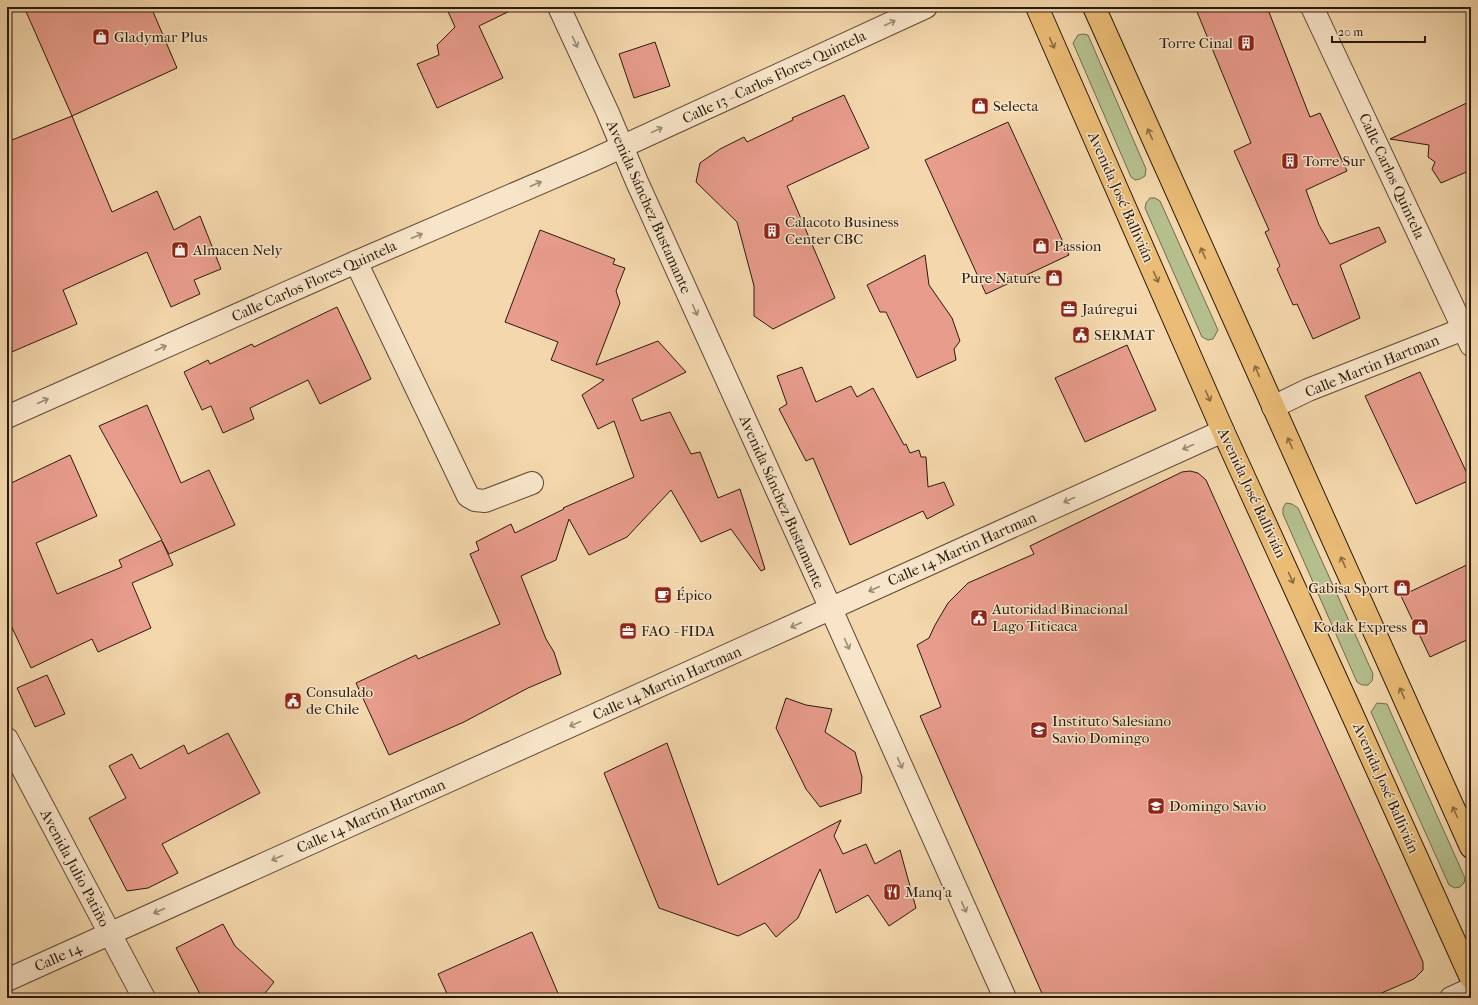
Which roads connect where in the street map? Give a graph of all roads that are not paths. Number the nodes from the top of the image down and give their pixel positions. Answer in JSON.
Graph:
{"nodes":[{"id":1,"x":559,"y":7,"type":"edge"},
{"id":2,"x":926,"y":7,"type":"edge"},
{"id":3,"x":1037,"y":7,"type":"edge"},
{"id":4,"x":1094,"y":7,"type":"edge"},
{"id":5,"x":1312,"y":7,"type":"edge"},
{"id":6,"x":622,"y":147,"type":"junction"},
{"id":7,"x":356,"y":262,"type":"junction"},
{"id":8,"x":1469,"y":334,"type":"edge"},
{"id":9,"x":1273,"y":407,"type":"junction"},
{"id":10,"x":7,"y":417,"type":"edge"},
{"id":11,"x":1223,"y":430,"type":"junction"},
{"id":12,"x":532,"y":483,"type":"dead end"},
{"id":13,"x":831,"y":609,"type":"junction"},
{"id":14,"x":7,"y":739,"type":"edge"},
{"id":15,"x":1471,"y":847,"type":"edge"},
{"id":16,"x":109,"y":934,"type":"junction"},
{"id":17,"x":1471,"y":978,"type":"edge"},
{"id":18,"x":7,"y":980,"type":"edge"},
{"id":19,"x":1471,"y":989,"type":"edge"},
{"id":20,"x":144,"y":998,"type":"edge"},
{"id":21,"x":1005,"y":998,"type":"edge"},
{"id":22,"x":1451,"y":998,"type":"edge"}],
"edges":[{"from":1,"to":6,"type":"street","name":"Avenida Sánchez Bustamante","one_way":true},
{"from":6,"to":2,"type":"street","name":"Calle 13 - Carlos Flores Quintela","one_way":true},
{"from":3,"to":11,"type":"main road","name":"Avenida José Ballivián","one_way":true},
{"from":9,"to":4,"type":"main road","one_way":true},
{"from":5,"to":8,"type":"street","name":"Calle Carlos Quintela"},
{"from":7,"to":6,"type":"street","name":"Calle Carlos Flores Quintela","one_way":true},
{"from":6,"to":13,"type":"street","name":"Avenida Sánchez Bustamante","one_way":true},
{"from":10,"to":7,"type":"street","name":"Calle Carlos Flores Quintela","one_way":true},
{"from":7,"to":12,"type":"street"},
{"from":8,"to":9,"type":"street","name":"Calle Martin Hartman"},
{"from":15,"to":9,"type":"main road","one_way":true},
{"from":11,"to":13,"type":"street","name":"Calle 14 Martin Hartman","one_way":true},
{"from":11,"to":17,"type":"main road","name":"Avenida José Ballivián","one_way":true},
{"from":13,"to":16,"type":"street","name":"Calle 14 Martin Hartman","one_way":true},
{"from":13,"to":21,"type":"street","name":"Avenida Sánchez Bustamante","one_way":true},
{"from":14,"to":16,"type":"street","name":"Avenida Julio Patiño"},
{"from":16,"to":18,"type":"street","name":"Calle 14"},
{"from":16,"to":20,"type":"street","name":"Avenida Julio Patiño"},
{"from":19,"to":22,"type":"street"}]}
